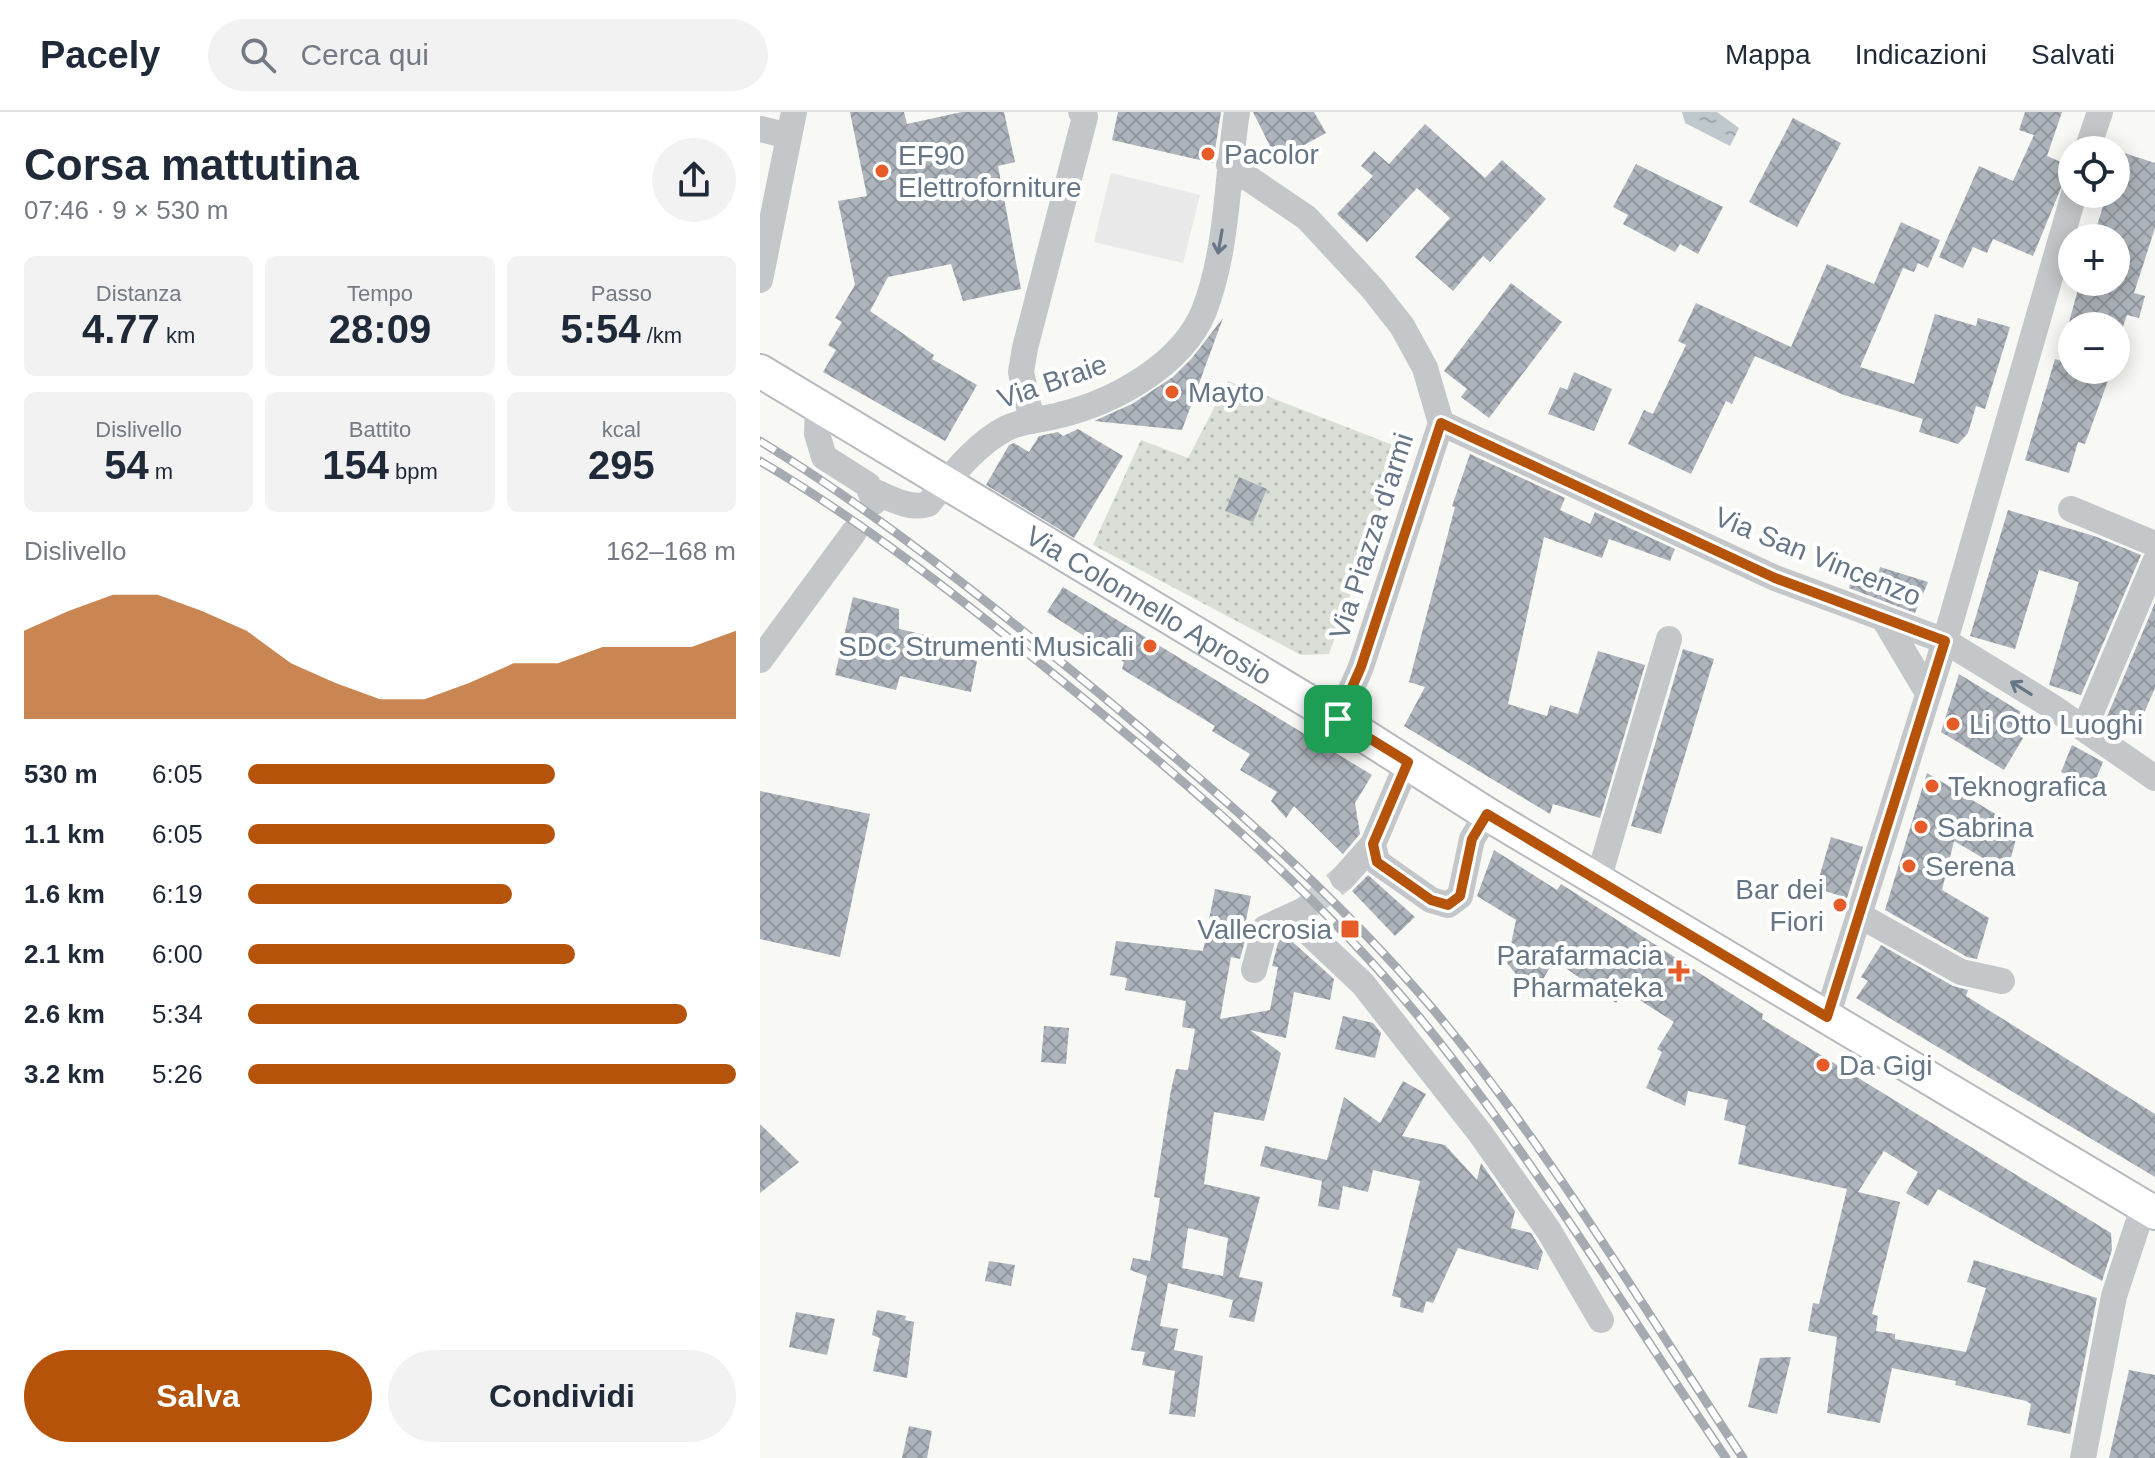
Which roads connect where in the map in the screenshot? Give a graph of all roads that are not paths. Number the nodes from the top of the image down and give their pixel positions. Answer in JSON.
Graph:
{"nodes":[{"id":1,"x":1081,"y":112,"type":"edge"},
{"id":2,"x":1237,"y":112,"type":"edge"},
{"id":3,"x":2100,"y":112,"type":"edge"},
{"id":4,"x":791,"y":124,"type":"edge"},
{"id":5,"x":760,"y":129,"type":"edge"},
{"id":6,"x":2092,"y":136,"type":"edge"},
{"id":7,"x":1229,"y":165,"type":"junction"},
{"id":8,"x":2070,"y":208,"type":"edge"},
{"id":9,"x":760,"y":280,"type":"edge"},
{"id":10,"x":760,"y":371,"type":"edge"},
{"id":11,"x":818,"y":406,"type":"junction"},
{"id":12,"x":1032,"y":421,"type":"junction"},
{"id":13,"x":1441,"y":423,"type":"junction"},
{"id":14,"x":945,"y":483,"type":"junction"},
{"id":15,"x":2071,"y":509,"type":"dead end"},
{"id":16,"x":854,"y":532,"type":"dead end"},
{"id":17,"x":2155,"y":544,"type":"edge"},
{"id":18,"x":2155,"y":562,"type":"edge"},
{"id":19,"x":1884,"y":619,"type":"junction"},
{"id":20,"x":1669,"y":639,"type":"dead end"},
{"id":21,"x":1945,"y":641,"type":"junction"},
{"id":22,"x":760,"y":660,"type":"edge"},
{"id":23,"x":1928,"y":693,"type":"junction"},
{"id":24,"x":1338,"y":719,"type":"junction"},
{"id":25,"x":2084,"y":729,"type":"junction"},
{"id":26,"x":1408,"y":762,"type":"junction"},
{"id":27,"x":2155,"y":778,"type":"edge"},
{"id":28,"x":1487,"y":814,"type":"junction"},
{"id":29,"x":1373,"y":844,"type":"junction"},
{"id":30,"x":1343,"y":878,"type":"tunnel mouth"},
{"id":31,"x":1598,"y":880,"type":"junction"},
{"id":32,"x":1859,"y":915,"type":"junction"},
{"id":33,"x":1254,"y":970,"type":"dead end"},
{"id":34,"x":2002,"y":981,"type":"dead end"},
{"id":35,"x":1827,"y":1017,"type":"junction"},
{"id":36,"x":2150,"y":1209,"type":"edge"},
{"id":37,"x":1601,"y":1320,"type":"dead end"},
{"id":38,"x":2083,"y":1458,"type":"edge"}],
"edges":[{"from":1,"to":12,"type":"street"},
{"from":2,"to":7,"type":"street","name":"Via Braie"},
{"from":3,"to":6,"type":"street"},
{"from":4,"to":5,"type":"street"},
{"from":4,"to":9,"type":"street"},
{"from":7,"to":12,"type":"street","name":"Via Braie","one_way":true},
{"from":7,"to":13,"type":"street","name":"Via Piazza d'armi"},
{"from":8,"to":21,"type":"street"},
{"from":10,"to":11,"type":"main road","name":"Via Colonnello Aprosio"},
{"from":11,"to":14,"type":"main road","name":"Via Colonnello Aprosio"},
{"from":11,"to":14,"type":"street","name":"Via Braie"},
{"from":12,"to":14,"type":"street","name":"Via Braie"},
{"from":13,"to":19,"type":"street","name":"Via San Vincenzo"},
{"from":13,"to":24,"type":"street","name":"Via Piazza d'armi"},
{"from":14,"to":24,"type":"main road","name":"Via Colonnello Aprosio"},
{"from":15,"to":17,"type":"street"},
{"from":16,"to":22,"type":"street"},
{"from":18,"to":25,"type":"street"},
{"from":19,"to":21,"type":"street","name":"Via San Vincenzo"},
{"from":19,"to":23,"type":"street"},
{"from":20,"to":31,"type":"street"},
{"from":21,"to":23,"type":"street"},
{"from":25,"to":21,"type":"street","name":"Via San Vincenzo","one_way":true},
{"from":23,"to":32,"type":"street"},
{"from":24,"to":26,"type":"main road","name":"Via Colonnello Aprosio"},
{"from":25,"to":27,"type":"street","name":"Via San Vincenzo"},
{"from":26,"to":28,"type":"main road","name":"Via Colonnello Aprosio"},
{"from":26,"to":29,"type":"street"},
{"from":28,"to":29,"type":"street"},
{"from":28,"to":31,"type":"main road","name":"Via Colonnello Aprosio"},
{"from":29,"to":30,"type":"street"},
{"from":31,"to":35,"type":"main road","name":"Via Colonnello Aprosio"},
{"from":32,"to":34,"type":"street"},
{"from":32,"to":35,"type":"street"},
{"from":33,"to":37,"type":"street"},
{"from":35,"to":36,"type":"main road","name":"Via Colonnello Aprosio"},
{"from":36,"to":38,"type":"street"}]}
